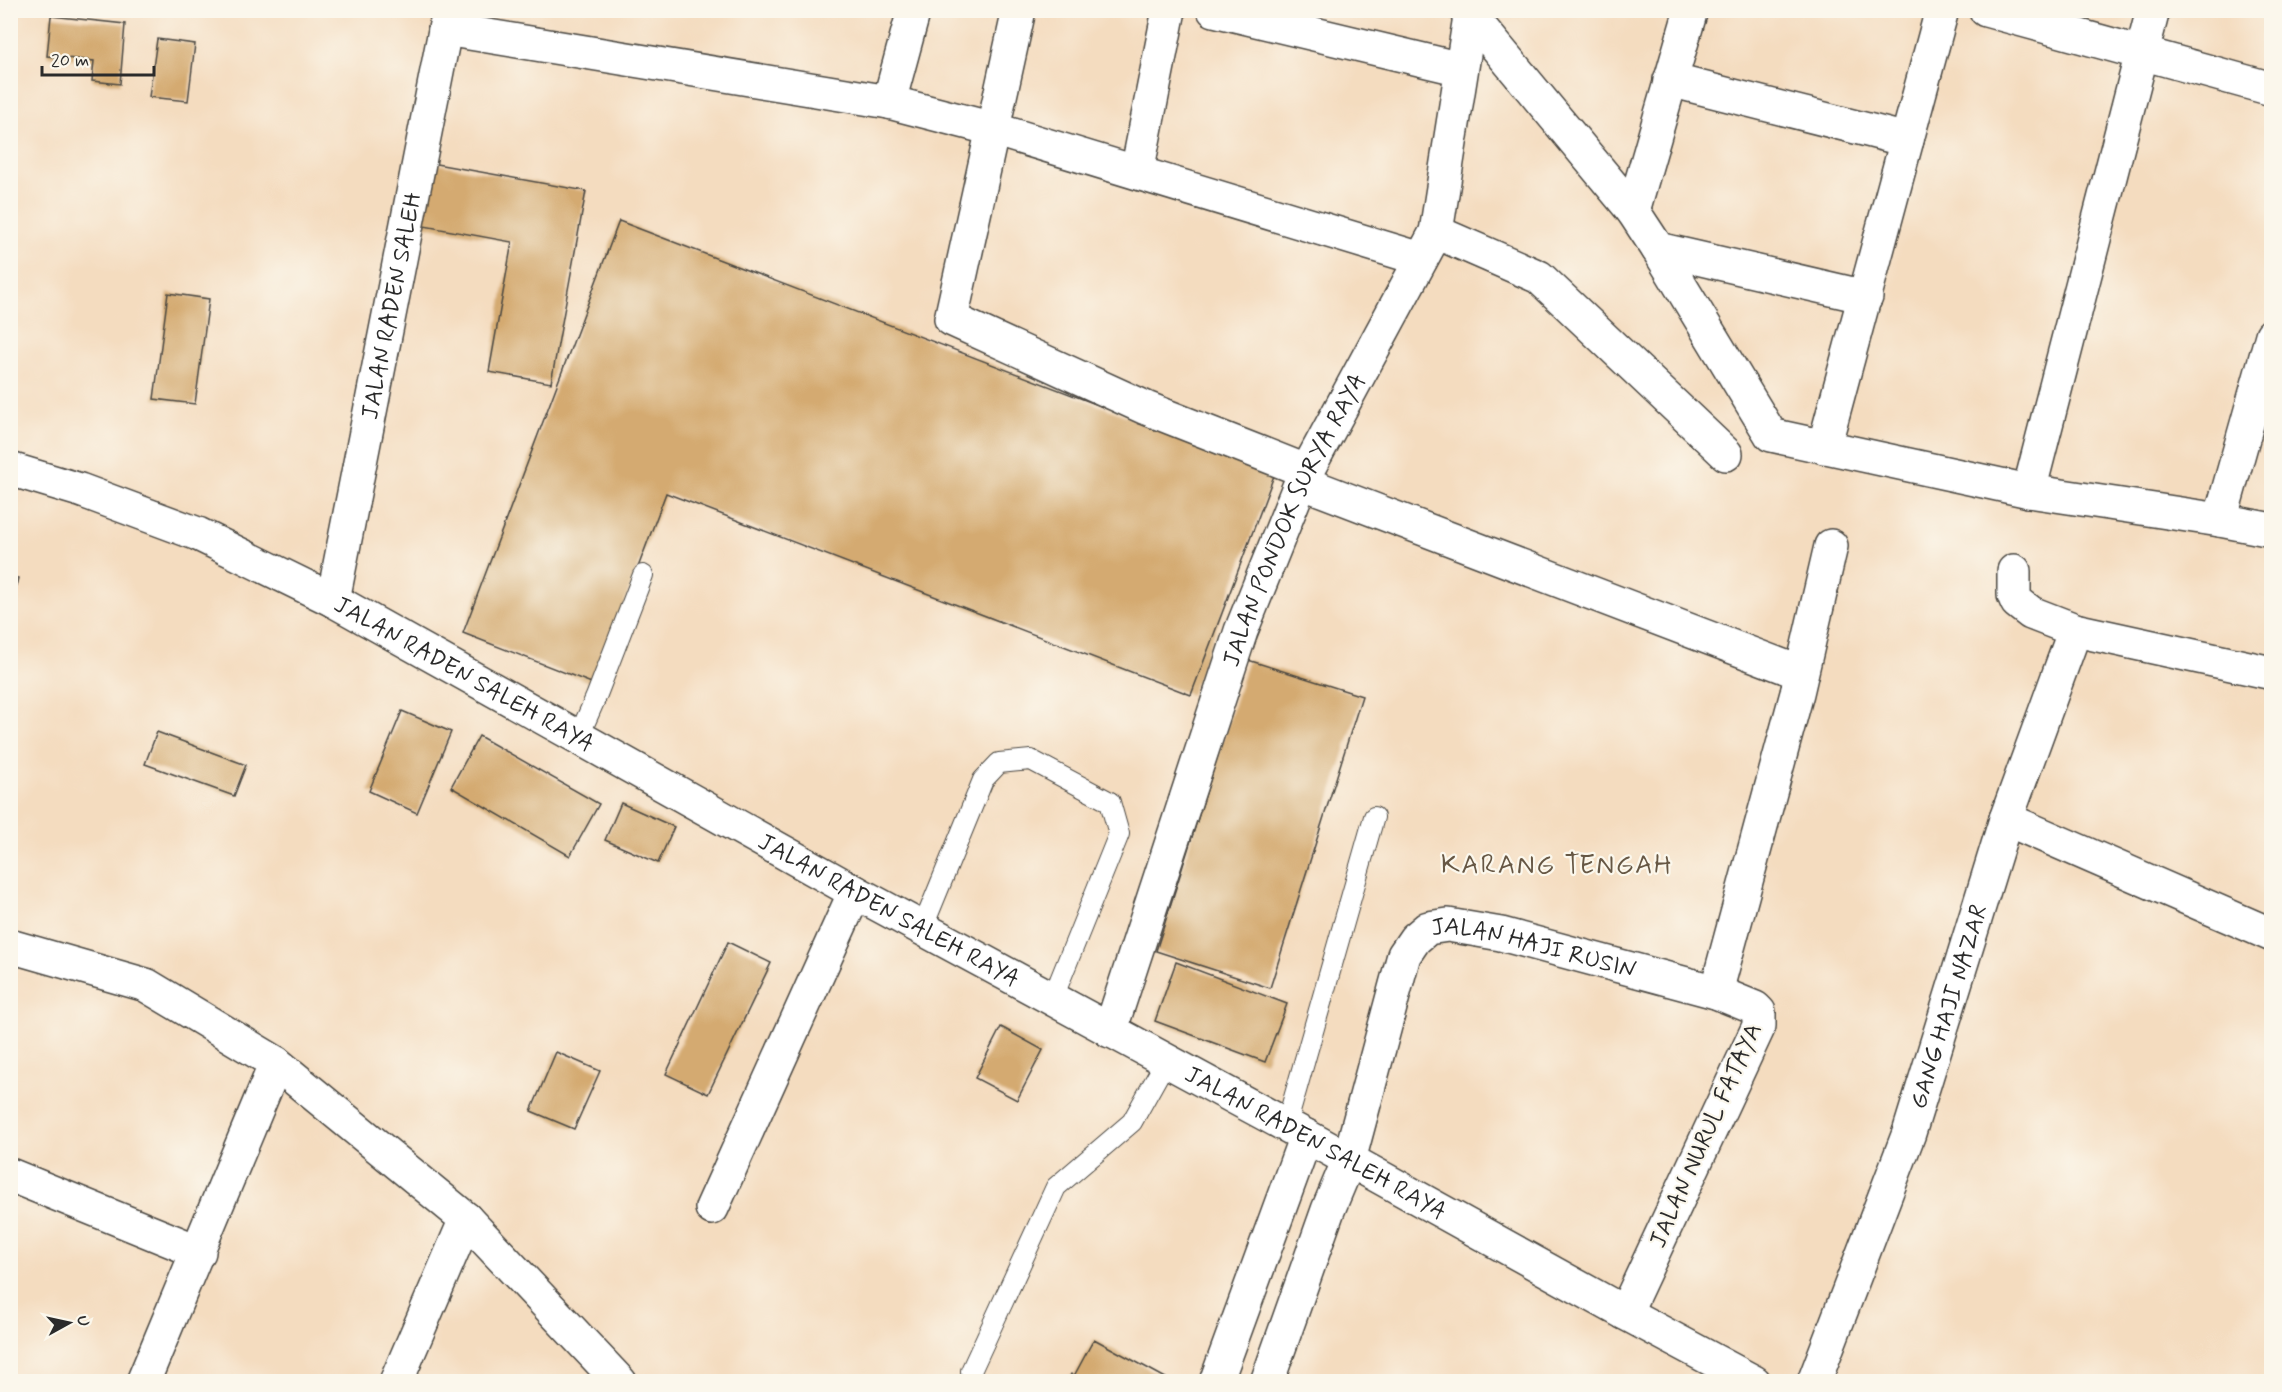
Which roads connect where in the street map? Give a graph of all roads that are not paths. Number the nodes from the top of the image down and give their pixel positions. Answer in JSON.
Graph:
{"nodes":[{"id":1,"x":914,"y":10,"type":"edge"},
{"id":2,"x":1019,"y":10,"type":"edge"},
{"id":3,"x":1169,"y":10,"type":"edge"},
{"id":4,"x":1214,"y":10,"type":"edge"},
{"id":5,"x":1690,"y":10,"type":"edge"},
{"id":6,"x":1942,"y":10,"type":"edge"},
{"id":7,"x":1986,"y":10,"type":"edge"},
{"id":8,"x":2153,"y":10,"type":"edge"},
{"id":9,"x":1469,"y":12,"type":"edge"},
{"id":10,"x":447,"y":20,"type":"edge"},
{"id":11,"x":2142,"y":53,"type":"junction"},
{"id":12,"x":1461,"y":69,"type":"junction"},
{"id":13,"x":1670,"y":80,"type":"junction"},
{"id":14,"x":2271,"y":89,"type":"edge"},
{"id":15,"x":889,"y":102,"type":"junction"},
{"id":16,"x":993,"y":129,"type":"junction"},
{"id":17,"x":1907,"y":140,"type":"junction"},
{"id":18,"x":1137,"y":172,"type":"junction"},
{"id":19,"x":1633,"y":211,"type":"junction"},
{"id":20,"x":1428,"y":245,"type":"junction"},
{"id":21,"x":1658,"y":249,"type":"junction"},
{"id":22,"x":1866,"y":297,"type":"junction"},
{"id":23,"x":2271,"y":334,"type":"edge"},
{"id":24,"x":1824,"y":447,"type":"junction"},
{"id":25,"x":1726,"y":454,"type":"dead end"},
{"id":26,"x":10,"y":469,"type":"edge"},
{"id":27,"x":1303,"y":476,"type":"junction"},
{"id":28,"x":2029,"y":491,"type":"junction"},
{"id":29,"x":2220,"y":520,"type":"junction"},
{"id":30,"x":2271,"y":530,"type":"edge"},
{"id":31,"x":1831,"y":546,"type":"dead end"},
{"id":32,"x":2014,"y":571,"type":"dead end"},
{"id":33,"x":643,"y":575,"type":"dead end"},
{"id":34,"x":333,"y":600,"type":"junction"},
{"id":35,"x":2075,"y":630,"type":"junction"},
{"id":36,"x":1802,"y":673,"type":"junction"},
{"id":37,"x":2271,"y":673,"type":"edge"},
{"id":38,"x":578,"y":738,"type":"junction"},
{"id":39,"x":1374,"y":817,"type":"dead end"},
{"id":40,"x":2006,"y":819,"type":"junction"},
{"id":41,"x":855,"y":892,"type":"junction"},
{"id":42,"x":922,"y":929,"type":"junction"},
{"id":43,"x":2271,"y":935,"type":"edge"},
{"id":44,"x":10,"y":946,"type":"edge"},
{"id":45,"x":1710,"y":991,"type":"junction"},
{"id":46,"x":1053,"y":1000,"type":"junction"},
{"id":47,"x":1110,"y":1031,"type":"junction"},
{"id":48,"x":1166,"y":1061,"type":"junction"},
{"id":49,"x":276,"y":1063,"type":"junction"},
{"id":50,"x":1296,"y":1131,"type":"junction"},
{"id":51,"x":1349,"y":1160,"type":"junction"},
{"id":52,"x":10,"y":1175,"type":"edge"},
{"id":53,"x":712,"y":1208,"type":"dead end"},
{"id":54,"x":466,"y":1219,"type":"junction"},
{"id":55,"x":199,"y":1252,"type":"junction"},
{"id":56,"x":1625,"y":1313,"type":"junction"},
{"id":57,"x":971,"y":1371,"type":"dead end"},
{"id":58,"x":143,"y":1382,"type":"edge"},
{"id":59,"x":396,"y":1382,"type":"edge"},
{"id":60,"x":620,"y":1382,"type":"edge"},
{"id":61,"x":1216,"y":1382,"type":"edge"},
{"id":62,"x":1267,"y":1382,"type":"edge"},
{"id":63,"x":1754,"y":1382,"type":"edge"},
{"id":64,"x":1814,"y":1382,"type":"edge"}],
"edges":[{"from":1,"to":15,"type":"street"},
{"from":2,"to":16,"type":"street"},
{"from":3,"to":18,"type":"street"},
{"from":4,"to":12,"type":"street"},
{"from":5,"to":13,"type":"street"},
{"from":6,"to":17,"type":"street"},
{"from":7,"to":11,"type":"street"},
{"from":8,"to":11,"type":"street"},
{"from":9,"to":12,"type":"street","name":"JALAN PONDOK SURYA RAYA"},
{"from":9,"to":19,"type":"street"},
{"from":10,"to":15,"type":"street"},
{"from":10,"to":34,"type":"street","name":"JALAN RADEN SALEH"},
{"from":11,"to":14,"type":"street"},
{"from":11,"to":28,"type":"street"},
{"from":12,"to":20,"type":"street","name":"JALAN PONDOK SURYA RAYA"},
{"from":13,"to":17,"type":"street"},
{"from":13,"to":19,"type":"street"},
{"from":15,"to":16,"type":"street"},
{"from":16,"to":18,"type":"street"},
{"from":16,"to":27,"type":"street"},
{"from":17,"to":22,"type":"street"},
{"from":18,"to":20,"type":"street"},
{"from":19,"to":21,"type":"street"},
{"from":20,"to":25,"type":"street"},
{"from":20,"to":27,"type":"street","name":"JALAN PONDOK SURYA RAYA"},
{"from":21,"to":22,"type":"street"},
{"from":21,"to":24,"type":"street"},
{"from":22,"to":24,"type":"street"},
{"from":23,"to":29,"type":"street"},
{"from":24,"to":28,"type":"street"},
{"from":26,"to":34,"type":"street","name":"JALAN RADEN SALEH RAYA"},
{"from":27,"to":36,"type":"street"},
{"from":27,"to":47,"type":"street","name":"JALAN PONDOK SURYA RAYA"},
{"from":28,"to":29,"type":"street"},
{"from":29,"to":30,"type":"street"},
{"from":31,"to":36,"type":"street"},
{"from":32,"to":35,"type":"street"},
{"from":33,"to":38,"type":"lane"},
{"from":34,"to":38,"type":"street","name":"JALAN RADEN SALEH RAYA"},
{"from":35,"to":37,"type":"street"},
{"from":35,"to":40,"type":"street","name":"GANG HAJI NAZAR"},
{"from":36,"to":45,"type":"street"},
{"from":38,"to":41,"type":"street","name":"JALAN RADEN SALEH RAYA"},
{"from":39,"to":50,"type":"lane"},
{"from":40,"to":43,"type":"street"},
{"from":40,"to":64,"type":"street","name":"GANG HAJI NAZAR"},
{"from":41,"to":42,"type":"street","name":"JALAN RADEN SALEH RAYA"},
{"from":41,"to":53,"type":"street"},
{"from":42,"to":46,"type":"street","name":"JALAN RADEN SALEH RAYA"},
{"from":42,"to":46,"type":"lane"},
{"from":44,"to":49,"type":"street"},
{"from":45,"to":51,"type":"street","name":"JALAN HAJI RUSIN"},
{"from":45,"to":56,"type":"street","name":"JALAN NURUL FATAYA"},
{"from":46,"to":47,"type":"street","name":"JALAN RADEN SALEH RAYA"},
{"from":47,"to":48,"type":"street","name":"JALAN RADEN SALEH RAYA"},
{"from":48,"to":50,"type":"street","name":"JALAN RADEN SALEH RAYA"},
{"from":48,"to":57,"type":"lane"},
{"from":49,"to":54,"type":"street"},
{"from":49,"to":55,"type":"street"},
{"from":50,"to":51,"type":"street","name":"JALAN RADEN SALEH RAYA"},
{"from":50,"to":61,"type":"street"},
{"from":51,"to":56,"type":"street","name":"JALAN RADEN SALEH RAYA"},
{"from":51,"to":62,"type":"street","name":"JALAN HAJI RUSIN"},
{"from":52,"to":55,"type":"street"},
{"from":54,"to":59,"type":"street"},
{"from":54,"to":60,"type":"street"},
{"from":55,"to":58,"type":"street"},
{"from":56,"to":63,"type":"street","name":"JALAN RADEN SALEH RAYA"}]}
